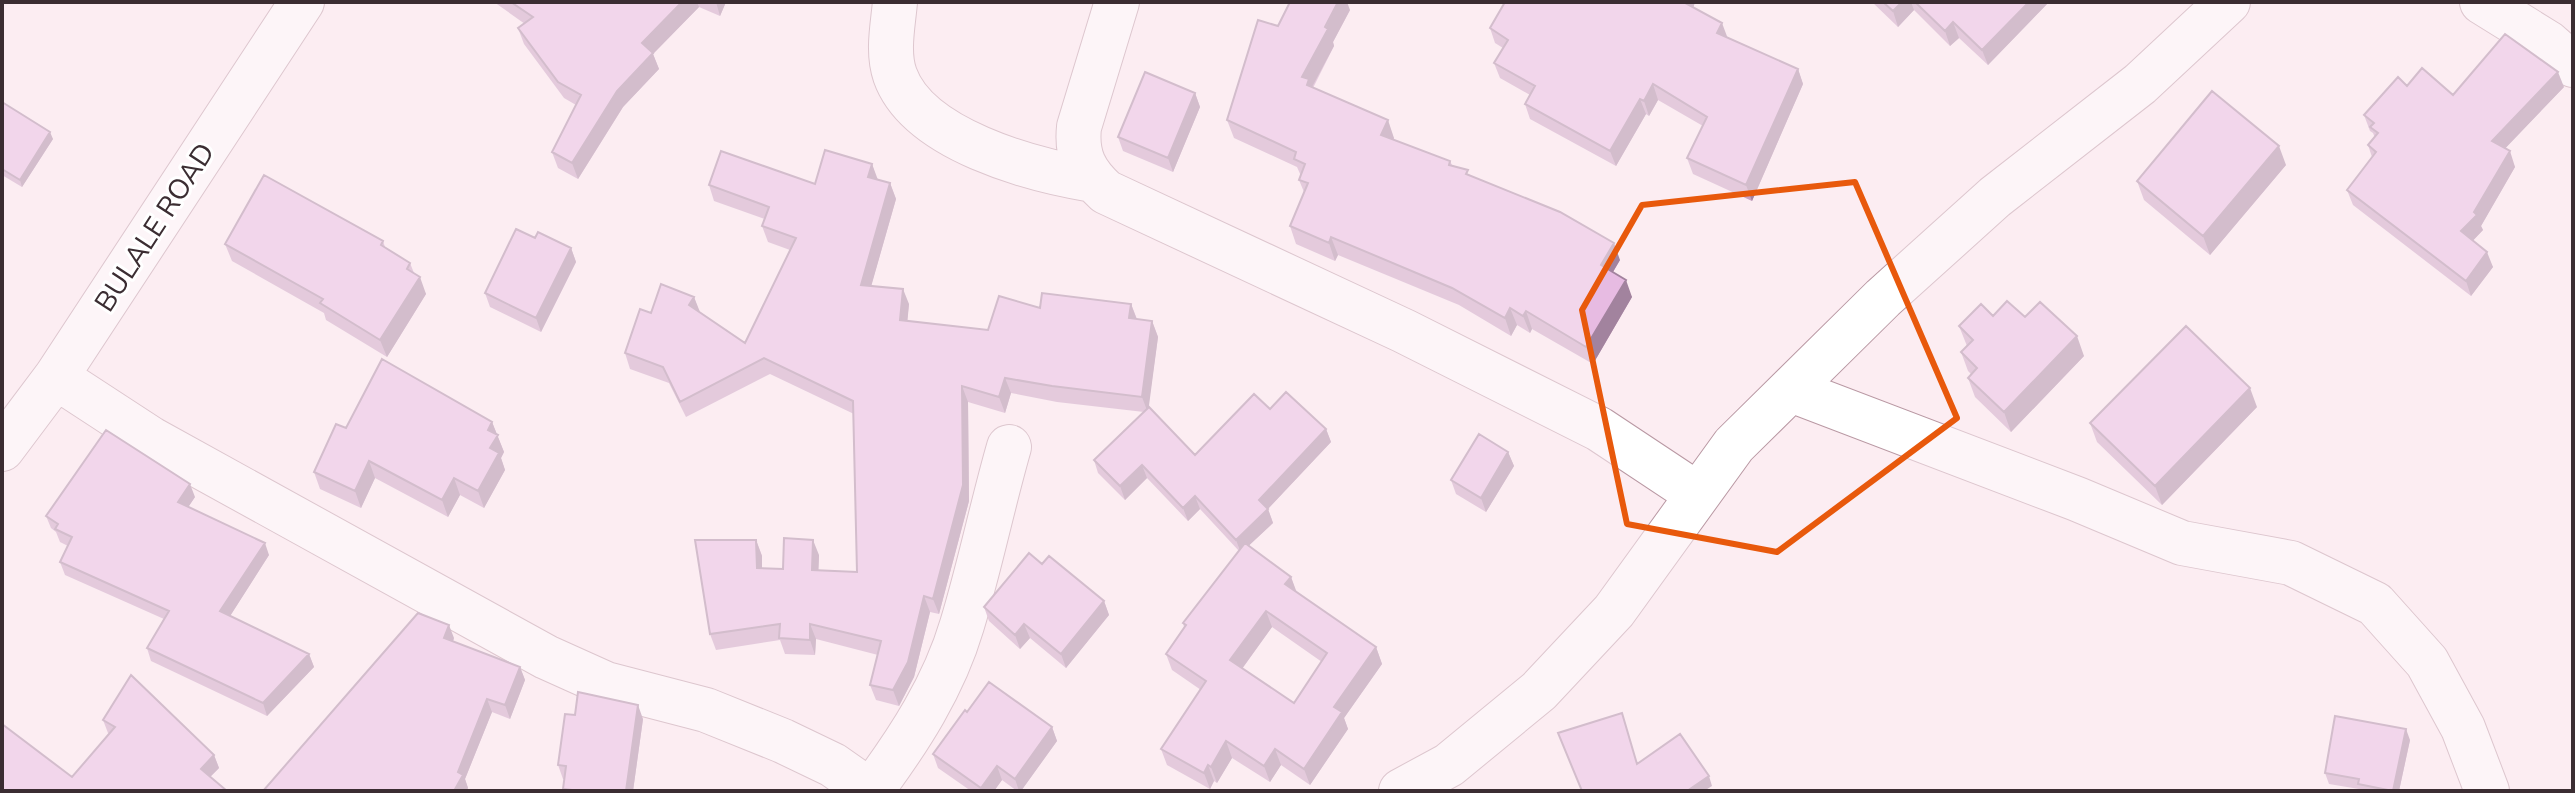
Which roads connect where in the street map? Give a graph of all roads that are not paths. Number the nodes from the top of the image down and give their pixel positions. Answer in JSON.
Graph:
{"nodes":[{"id":1,"x":302,"y":2,"type":"edge"},
{"id":2,"x":895,"y":2,"type":"edge"},
{"id":3,"x":1117,"y":2,"type":"edge"},
{"id":4,"x":2228,"y":2,"type":"edge"},
{"id":5,"x":2482,"y":2,"type":"edge"},
{"id":6,"x":2573,"y":65,"type":"edge"},
{"id":7,"x":1093,"y":180,"type":"junction"},
{"id":8,"x":56,"y":377,"type":"junction"},
{"id":9,"x":1791,"y":390,"type":"junction"},
{"id":10,"x":1009,"y":447,"type":"dead end"},
{"id":11,"x":2,"y":449,"type":"edge"},
{"id":12,"x":1697,"y":494,"type":"junction"},
{"id":13,"x":870,"y":791,"type":"edge"},
{"id":14,"x":1401,"y":791,"type":"edge"},
{"id":15,"x":2487,"y":791,"type":"edge"}],
"edges":[{"from":1,"to":8,"type":"street","name":"BULALE ROAD"},
{"from":2,"to":7,"type":"street"},
{"from":3,"to":7,"type":"street"},
{"from":4,"to":9,"type":"street"},
{"from":5,"to":6,"type":"street"},
{"from":7,"to":12,"type":"street"},
{"from":8,"to":11,"type":"street","name":"BULALE ROAD"},
{"from":8,"to":13,"type":"street"},
{"from":9,"to":12,"type":"street"},
{"from":9,"to":15,"type":"street"},
{"from":10,"to":13,"type":"street"},
{"from":12,"to":14,"type":"street"}]}
